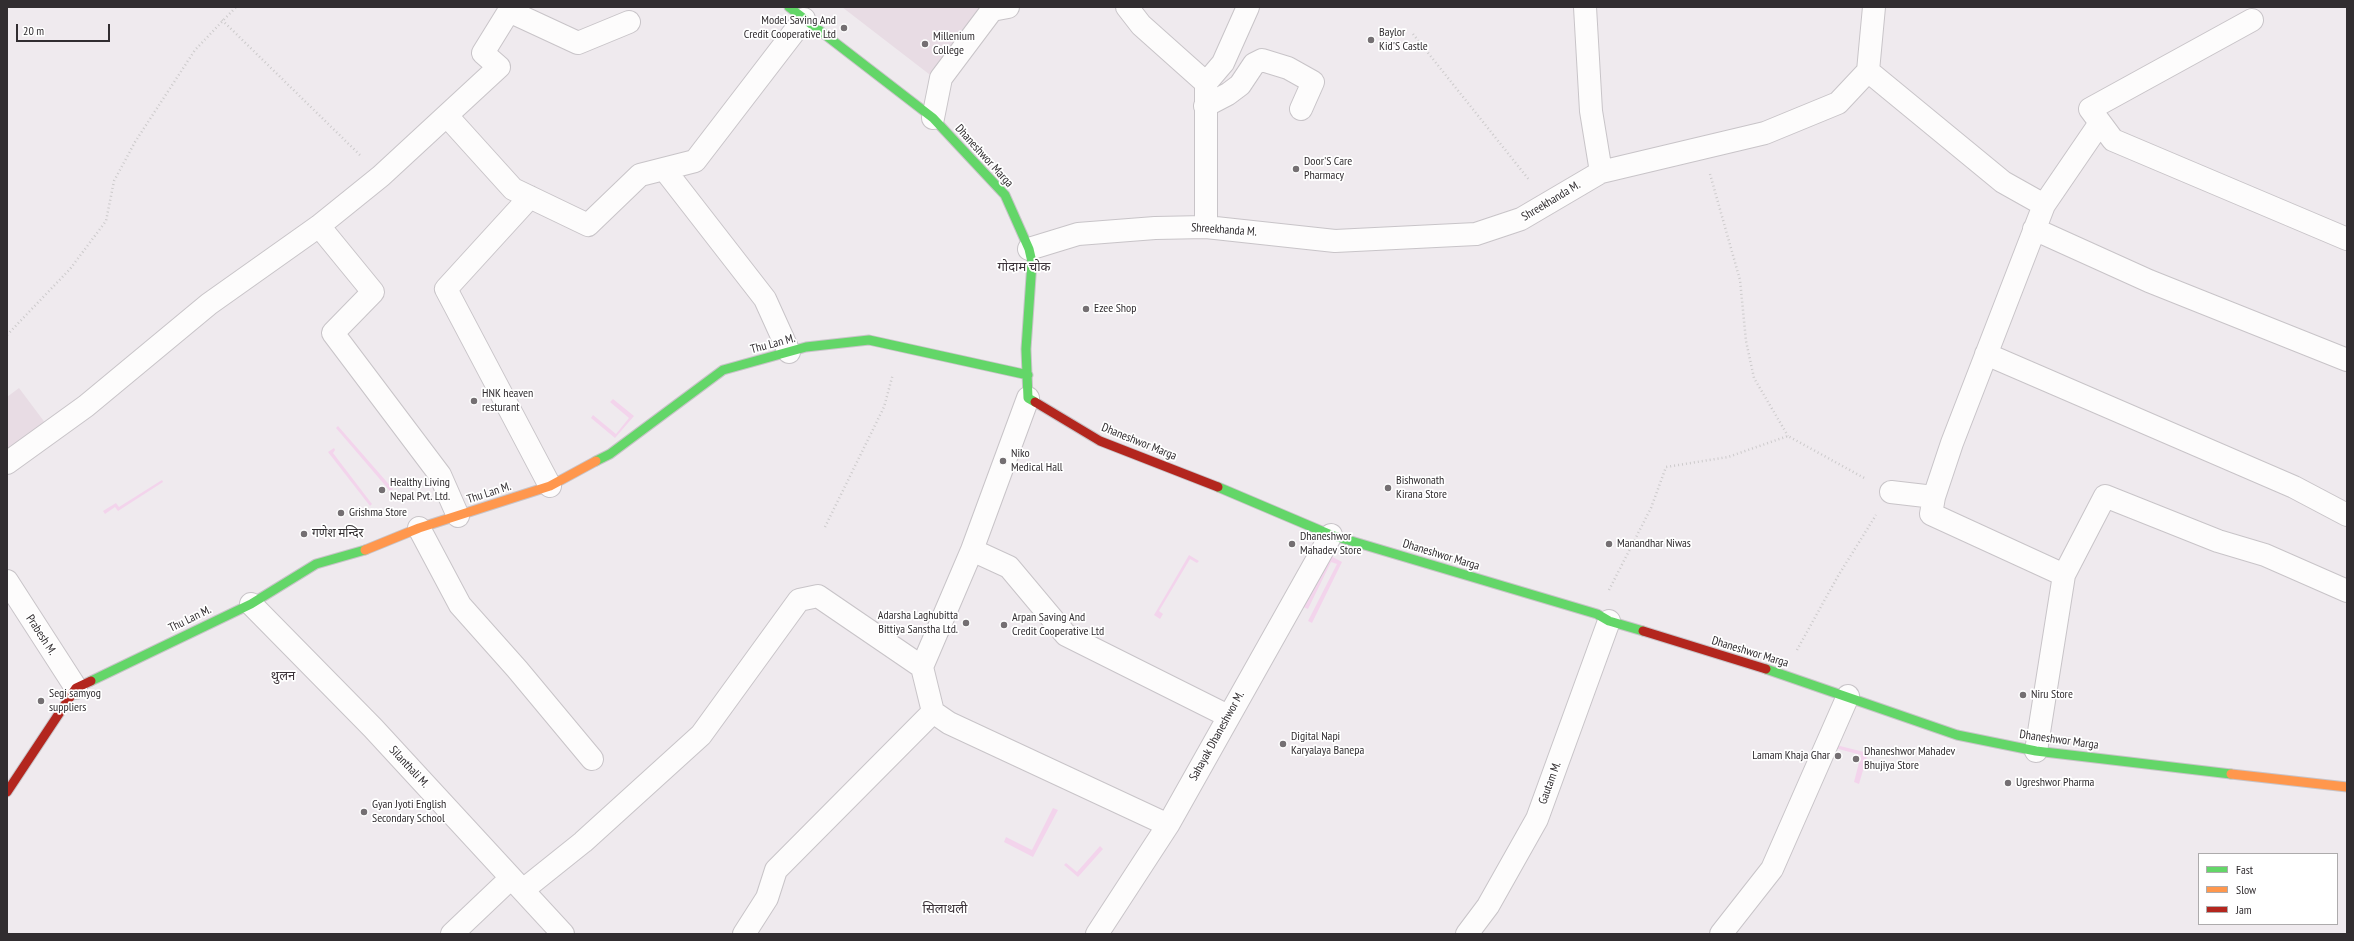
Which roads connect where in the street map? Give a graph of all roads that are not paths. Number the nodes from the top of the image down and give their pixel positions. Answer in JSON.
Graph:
{"nodes":[{"id":1,"x":1008,"y":7,"type":"edge"},
{"id":2,"x":1127,"y":7,"type":"edge"},
{"id":3,"x":1248,"y":7,"type":"edge"},
{"id":4,"x":1585,"y":7,"type":"edge"},
{"id":5,"x":1874,"y":7,"type":"edge"},
{"id":6,"x":793,"y":10,"type":"edge"},
{"id":7,"x":2252,"y":20,"type":"dead end"},
{"id":8,"x":629,"y":22,"type":"dead end"},
{"id":9,"x":1868,"y":71,"type":"junction"},
{"id":10,"x":1206,"y":83,"type":"junction"},
{"id":11,"x":1205,"y":106,"type":"junction"},
{"id":12,"x":1301,"y":109,"type":"dead end"},
{"id":13,"x":447,"y":116,"type":"junction"},
{"id":14,"x":933,"y":118,"type":"junction"},
{"id":15,"x":2100,"y":123,"type":"junction"},
{"id":16,"x":664,"y":169,"type":"junction"},
{"id":17,"x":1601,"y":172,"type":"junction"},
{"id":18,"x":530,"y":197,"type":"junction"},
{"id":19,"x":2044,"y":205,"type":"junction"},
{"id":20,"x":319,"y":226,"type":"junction"},
{"id":21,"x":1206,"y":227,"type":"junction"},
{"id":22,"x":2034,"y":229,"type":"junction"},
{"id":23,"x":2347,"y":239,"type":"edge"},
{"id":24,"x":1029,"y":249,"type":"junction"},
{"id":25,"x":789,"y":352,"type":"junction"},
{"id":26,"x":1986,"y":354,"type":"junction"},
{"id":27,"x":2347,"y":360,"type":"edge"},
{"id":28,"x":1028,"y":374,"type":"junction"},
{"id":29,"x":1028,"y":398,"type":"junction"},
{"id":30,"x":7,"y":463,"type":"edge"},
{"id":31,"x":550,"y":486,"type":"junction"},
{"id":32,"x":1891,"y":492,"type":"road end"},
{"id":33,"x":1934,"y":497,"type":"junction"},
{"id":34,"x":2347,"y":515,"type":"edge"},
{"id":35,"x":458,"y":516,"type":"junction"},
{"id":36,"x":419,"y":528,"type":"junction"},
{"id":37,"x":1331,"y":535,"type":"junction"},
{"id":38,"x":972,"y":550,"type":"junction"},
{"id":39,"x":2064,"y":575,"type":"junction"},
{"id":40,"x":7,"y":581,"type":"edge"},
{"id":41,"x":2347,"y":591,"type":"edge"},
{"id":42,"x":251,"y":604,"type":"junction"},
{"id":43,"x":1603,"y":618,"type":"junction"},
{"id":44,"x":922,"y":667,"type":"junction"},
{"id":45,"x":76,"y":688,"type":"junction"},
{"id":46,"x":1848,"y":696,"type":"junction"},
{"id":47,"x":933,"y":712,"type":"junction"},
{"id":48,"x":1228,"y":716,"type":"junction"},
{"id":49,"x":2036,"y":751,"type":"junction"},
{"id":50,"x":592,"y":758,"type":"dead end"},
{"id":51,"x":2347,"y":788,"type":"edge"},
{"id":52,"x":7,"y":792,"type":"edge"},
{"id":53,"x":1168,"y":825,"type":"junction"},
{"id":54,"x":517,"y":884,"type":"junction"},
{"id":55,"x":452,"y":934,"type":"edge"},
{"id":56,"x":563,"y":934,"type":"edge"},
{"id":57,"x":744,"y":934,"type":"edge"},
{"id":58,"x":1098,"y":934,"type":"edge"},
{"id":59,"x":1467,"y":934,"type":"edge"},
{"id":60,"x":1721,"y":934,"type":"edge"}],
"edges":[{"from":1,"to":14,"type":"street"},
{"from":2,"to":10,"type":"street"},
{"from":3,"to":10,"type":"street"},
{"from":4,"to":17,"type":"street"},
{"from":5,"to":9,"type":"street"},
{"from":6,"to":14,"type":"main road","name":"Dhaneshwor Marga"},
{"from":6,"to":16,"type":"street"},
{"from":7,"to":15,"type":"street"},
{"from":8,"to":13,"type":"street"},
{"from":9,"to":17,"type":"street","name":"Shreekhanda M."},
{"from":9,"to":19,"type":"street"},
{"from":10,"to":11,"type":"street"},
{"from":11,"to":12,"type":"street"},
{"from":11,"to":21,"type":"street"},
{"from":13,"to":18,"type":"street"},
{"from":13,"to":20,"type":"street"},
{"from":14,"to":24,"type":"main road","name":"Dhaneshwor Marga"},
{"from":15,"to":19,"type":"street"},
{"from":15,"to":23,"type":"street"},
{"from":16,"to":18,"type":"street"},
{"from":16,"to":25,"type":"street"},
{"from":17,"to":21,"type":"street","name":"Shreekhanda M."},
{"from":18,"to":31,"type":"street"},
{"from":19,"to":22,"type":"street"},
{"from":20,"to":30,"type":"street"},
{"from":20,"to":35,"type":"street"},
{"from":21,"to":24,"type":"street","name":"Shreekhanda M."},
{"from":22,"to":26,"type":"street"},
{"from":22,"to":27,"type":"street"},
{"from":24,"to":28,"type":"main road","name":"Dhaneshwor Marga"},
{"from":25,"to":28,"type":"main road","name":"Thu Lan M."},
{"from":25,"to":31,"type":"main road","name":"Thu Lan M."},
{"from":26,"to":33,"type":"street"},
{"from":26,"to":34,"type":"street"},
{"from":28,"to":29,"type":"main road","name":"Dhaneshwor Marga"},
{"from":29,"to":37,"type":"main road","name":"Dhaneshwor Marga"},
{"from":29,"to":38,"type":"street"},
{"from":31,"to":35,"type":"main road","name":"Thu Lan M."},
{"from":32,"to":33,"type":"street"},
{"from":33,"to":39,"type":"street"},
{"from":35,"to":36,"type":"main road","name":"Thu Lan M."},
{"from":36,"to":42,"type":"main road","name":"Thu Lan M."},
{"from":36,"to":50,"type":"street"},
{"from":37,"to":43,"type":"main road","name":"Dhaneshwor Marga"},
{"from":37,"to":48,"type":"street","name":"Sahayak Dhaneshwor M."},
{"from":38,"to":44,"type":"street"},
{"from":38,"to":48,"type":"street"},
{"from":39,"to":41,"type":"street"},
{"from":39,"to":49,"type":"street"},
{"from":40,"to":45,"type":"street","name":"Prabesh M."},
{"from":42,"to":45,"type":"main road","name":"Thu Lan M."},
{"from":42,"to":54,"type":"street","name":"Silanthali M."},
{"from":43,"to":46,"type":"main road","name":"Dhaneshwor Marga"},
{"from":43,"to":59,"type":"street","name":"Gautam M."},
{"from":44,"to":47,"type":"street"},
{"from":44,"to":54,"type":"street"},
{"from":45,"to":52,"type":"main road"},
{"from":46,"to":49,"type":"main road","name":"Dhaneshwor Marga"},
{"from":46,"to":60,"type":"street"},
{"from":47,"to":53,"type":"street"},
{"from":47,"to":57,"type":"street"},
{"from":48,"to":53,"type":"street","name":"Sahayak Dhaneshwor M."},
{"from":49,"to":51,"type":"main road","name":"Dhaneshwor Marga"},
{"from":53,"to":58,"type":"street","name":"Sahayak Dhaneshwor M."},
{"from":54,"to":55,"type":"street"},
{"from":54,"to":56,"type":"street","name":"Silanthali M."}]}
